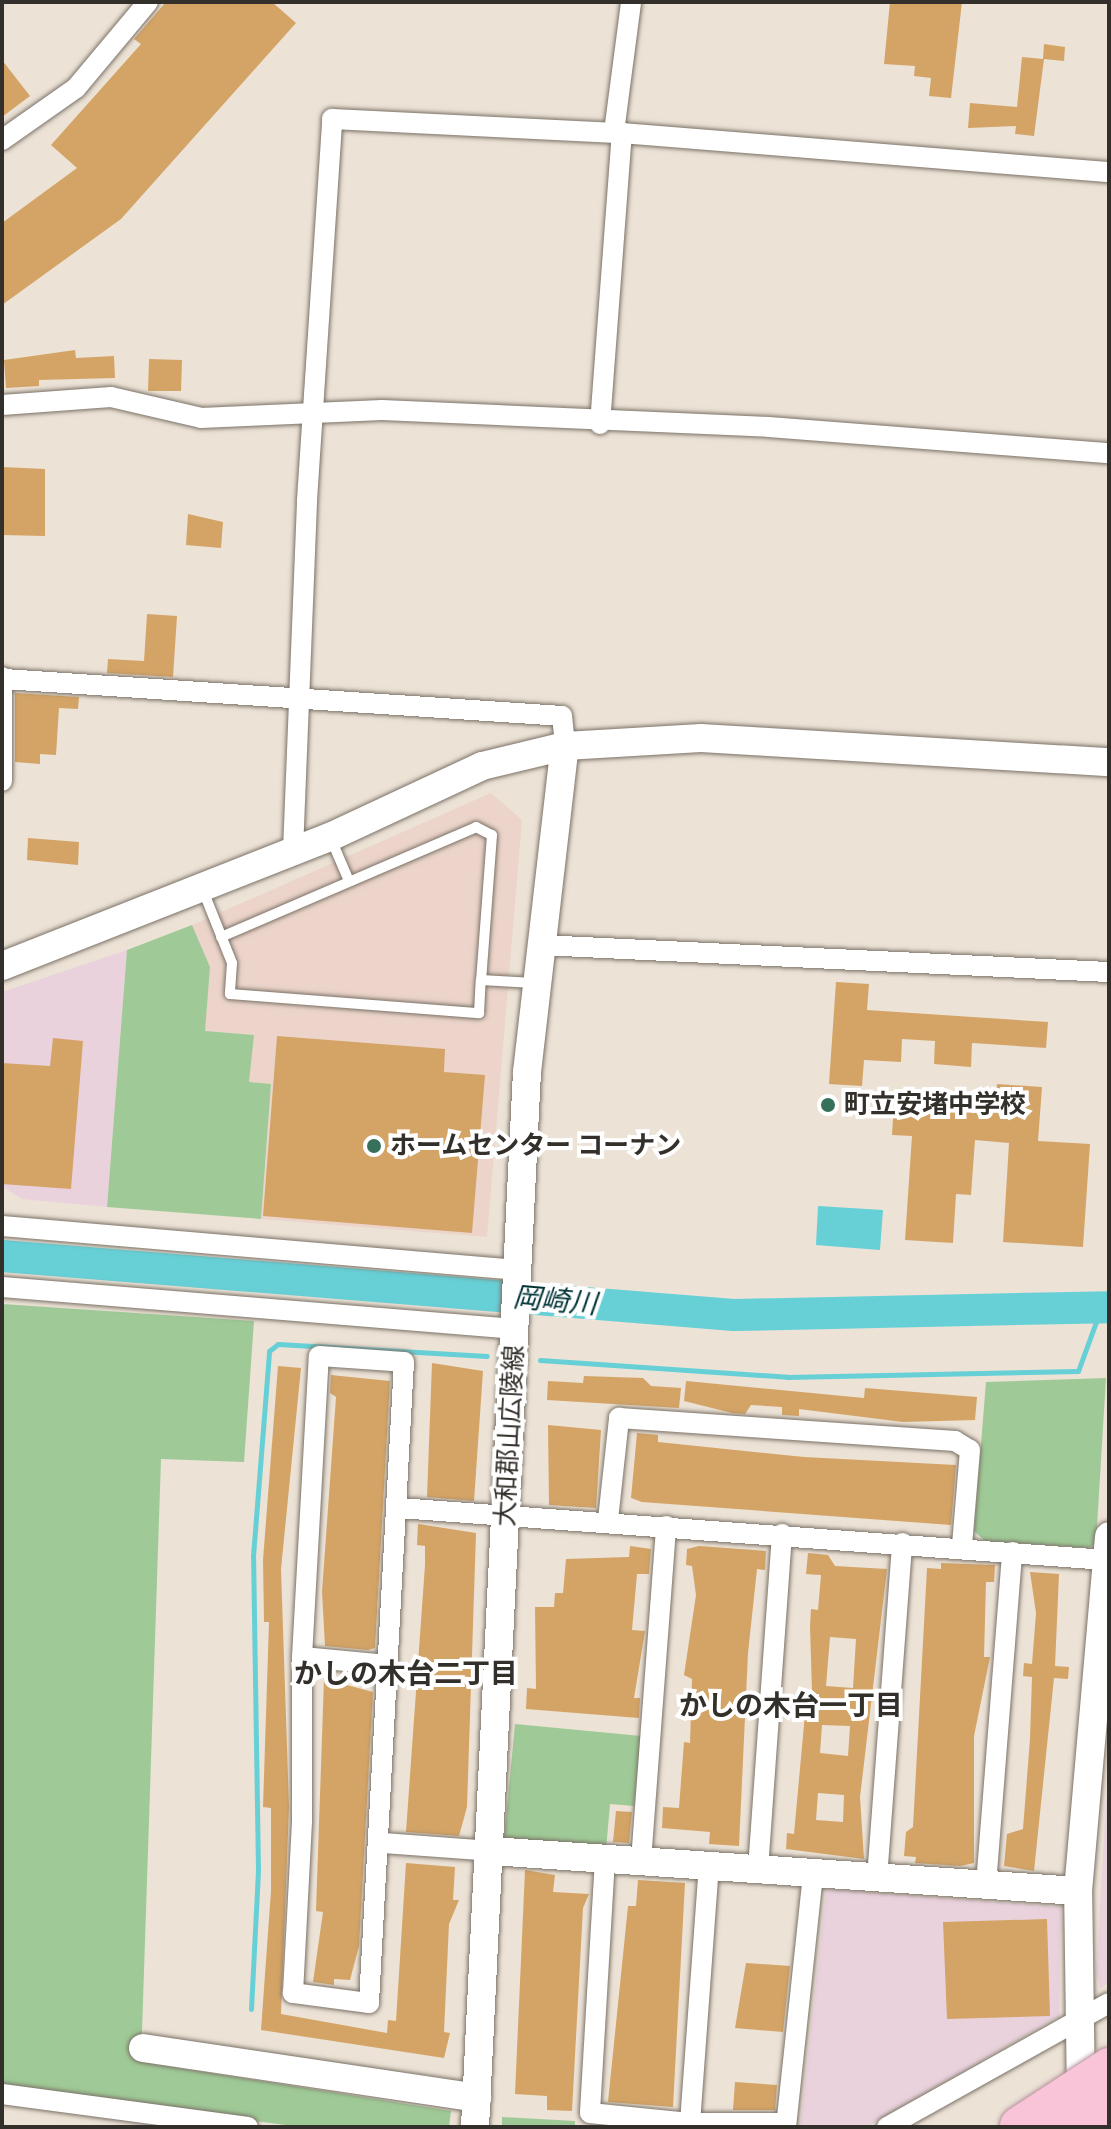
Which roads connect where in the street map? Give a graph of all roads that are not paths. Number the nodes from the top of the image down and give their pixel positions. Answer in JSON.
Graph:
{"nodes":[{"id":1,"x":148,"y":2,"type":"edge"},
{"id":2,"x":631,"y":2,"type":"edge"},
{"id":3,"x":618,"y":132,"type":"junction"},
{"id":4,"x":2,"y":140,"type":"edge"},
{"id":5,"x":1109,"y":172,"type":"edge"},
{"id":6,"x":2,"y":405,"type":"edge"},
{"id":7,"x":315,"y":414,"type":"junction"},
{"id":8,"x":600,"y":424,"type":"junction"},
{"id":9,"x":1109,"y":453,"type":"edge"},
{"id":10,"x":3,"y":678,"type":"edge"},
{"id":11,"x":302,"y":698,"type":"junction"},
{"id":12,"x":565,"y":746,"type":"junction"},
{"id":13,"x":1109,"y":762,"type":"edge"},
{"id":14,"x":2,"y":781,"type":"edge"},
{"id":15,"x":330,"y":837,"type":"junction"},
{"id":16,"x":293,"y":851,"type":"junction"},
{"id":17,"x":349,"y":881,"type":"junction"},
{"id":18,"x":202,"y":888,"type":"junction"},
{"id":19,"x":221,"y":937,"type":"junction"},
{"id":20,"x":540,"y":945,"type":"junction"},
{"id":21,"x":2,"y":966,"type":"edge"},
{"id":22,"x":1109,"y":972,"type":"edge"},
{"id":23,"x":481,"y":980,"type":"junction"},
{"id":24,"x":536,"y":983,"type":"junction"},
{"id":25,"x":2,"y":1226,"type":"edge"},
{"id":26,"x":518,"y":1270,"type":"junction"},
{"id":27,"x":2,"y":1287,"type":"edge"},
{"id":28,"x":515,"y":1329,"type":"junction"},
{"id":29,"x":399,"y":1508,"type":"junction"},
{"id":30,"x":506,"y":1516,"type":"junction"},
{"id":31,"x":608,"y":1520,"type":"junction"},
{"id":32,"x":666,"y":1526,"type":"junction"},
{"id":33,"x":782,"y":1534,"type":"junction"},
{"id":34,"x":902,"y":1543,"type":"junction"},
{"id":35,"x":962,"y":1546,"type":"junction"},
{"id":36,"x":1108,"y":1548,"type":"edge"},
{"id":37,"x":1012,"y":1552,"type":"junction"},
{"id":38,"x":302,"y":1657,"type":"junction"},
{"id":39,"x":388,"y":1665,"type":"junction"},
{"id":40,"x":383,"y":1843,"type":"junction"},
{"id":41,"x":491,"y":1851,"type":"junction"},
{"id":42,"x":605,"y":1859,"type":"junction"},
{"id":43,"x":641,"y":1861,"type":"junction"},
{"id":44,"x":709,"y":1865,"type":"junction"},
{"id":45,"x":758,"y":1869,"type":"junction"},
{"id":46,"x":813,"y":1873,"type":"junction"},
{"id":47,"x":877,"y":1878,"type":"junction"},
{"id":48,"x":986,"y":1885,"type":"junction"},
{"id":49,"x":1078,"y":1891,"type":"junction"},
{"id":50,"x":1109,"y":2003,"type":"edge"},
{"id":51,"x":1089,"y":2047,"type":"edge"},
{"id":52,"x":143,"y":2048,"type":"dead end"},
{"id":53,"x":2,"y":2094,"type":"edge"},
{"id":54,"x":477,"y":2098,"type":"junction"},
{"id":55,"x":1109,"y":2103,"type":"edge"},
{"id":56,"x":690,"y":2123,"type":"junction"},
{"id":57,"x":786,"y":2125,"type":"edge"},
{"id":58,"x":1019,"y":2126,"type":"edge"},
{"id":59,"x":248,"y":2127,"type":"edge"},
{"id":60,"x":475,"y":2127,"type":"edge"},
{"id":61,"x":887,"y":2127,"type":"edge"},
{"id":62,"x":1073,"y":2127,"type":"edge"},
{"id":63,"x":1082,"y":2127,"type":"edge"}],
"edges":[{"from":1,"to":4,"type":"street"},
{"from":2,"to":3,"type":"street"},
{"from":3,"to":5,"type":"street"},
{"from":3,"to":7,"type":"street"},
{"from":3,"to":8,"type":"street"},
{"from":6,"to":7,"type":"street"},
{"from":7,"to":8,"type":"street"},
{"from":7,"to":11,"type":"street"},
{"from":8,"to":9,"type":"street"},
{"from":10,"to":11,"type":"street"},
{"from":10,"to":14,"type":"street"},
{"from":11,"to":12,"type":"street"},
{"from":11,"to":16,"type":"street"},
{"from":12,"to":13,"type":"street"},
{"from":12,"to":15,"type":"street"},
{"from":12,"to":20,"type":"street","name":"大和郡山広陵線"},
{"from":15,"to":16,"type":"street"},
{"from":15,"to":17,"type":"lane"},
{"from":16,"to":18,"type":"street"},
{"from":17,"to":19,"type":"lane"},
{"from":17,"to":23,"type":"lane"},
{"from":18,"to":19,"type":"lane"},
{"from":18,"to":21,"type":"street"},
{"from":19,"to":23,"type":"lane"},
{"from":20,"to":22,"type":"street"},
{"from":20,"to":24,"type":"street","name":"大和郡山広陵線"},
{"from":23,"to":24,"type":"lane"},
{"from":24,"to":26,"type":"street","name":"大和郡山広陵線"},
{"from":25,"to":26,"type":"street"},
{"from":26,"to":28,"type":"street","name":"大和郡山広陵線"},
{"from":27,"to":28,"type":"street"},
{"from":28,"to":30,"type":"street","name":"大和郡山広陵線"},
{"from":29,"to":30,"type":"street"},
{"from":29,"to":38,"type":"street"},
{"from":29,"to":39,"type":"street"},
{"from":30,"to":31,"type":"street"},
{"from":30,"to":41,"type":"street","name":"大和郡山広陵線"},
{"from":31,"to":32,"type":"street"},
{"from":31,"to":35,"type":"street"},
{"from":32,"to":33,"type":"street"},
{"from":32,"to":43,"type":"street"},
{"from":33,"to":34,"type":"street"},
{"from":33,"to":45,"type":"street"},
{"from":34,"to":35,"type":"street"},
{"from":34,"to":47,"type":"street"},
{"from":35,"to":37,"type":"street"},
{"from":36,"to":37,"type":"street"},
{"from":36,"to":49,"type":"street"},
{"from":37,"to":48,"type":"street"},
{"from":38,"to":39,"type":"street"},
{"from":38,"to":40,"type":"street"},
{"from":39,"to":40,"type":"street"},
{"from":40,"to":41,"type":"street"},
{"from":41,"to":42,"type":"street"},
{"from":41,"to":54,"type":"street","name":"大和郡山広陵線"},
{"from":42,"to":43,"type":"street"},
{"from":42,"to":56,"type":"street"},
{"from":43,"to":44,"type":"street"},
{"from":44,"to":45,"type":"street"},
{"from":44,"to":56,"type":"street"},
{"from":45,"to":46,"type":"street"},
{"from":46,"to":47,"type":"street"},
{"from":46,"to":57,"type":"street"},
{"from":47,"to":48,"type":"street"},
{"from":48,"to":49,"type":"street"},
{"from":49,"to":51,"type":"street"},
{"from":50,"to":51,"type":"street"},
{"from":51,"to":55,"type":"street"},
{"from":51,"to":58,"type":"highway","bridge":true},
{"from":51,"to":61,"type":"street"},
{"from":51,"to":63,"type":"street"},
{"from":52,"to":54,"type":"street"},
{"from":53,"to":59,"type":"street"},
{"from":54,"to":60,"type":"street","name":"大和郡山広陵線"},
{"from":55,"to":62,"type":"highway","bridge":true},
{"from":56,"to":57,"type":"street"}]}
